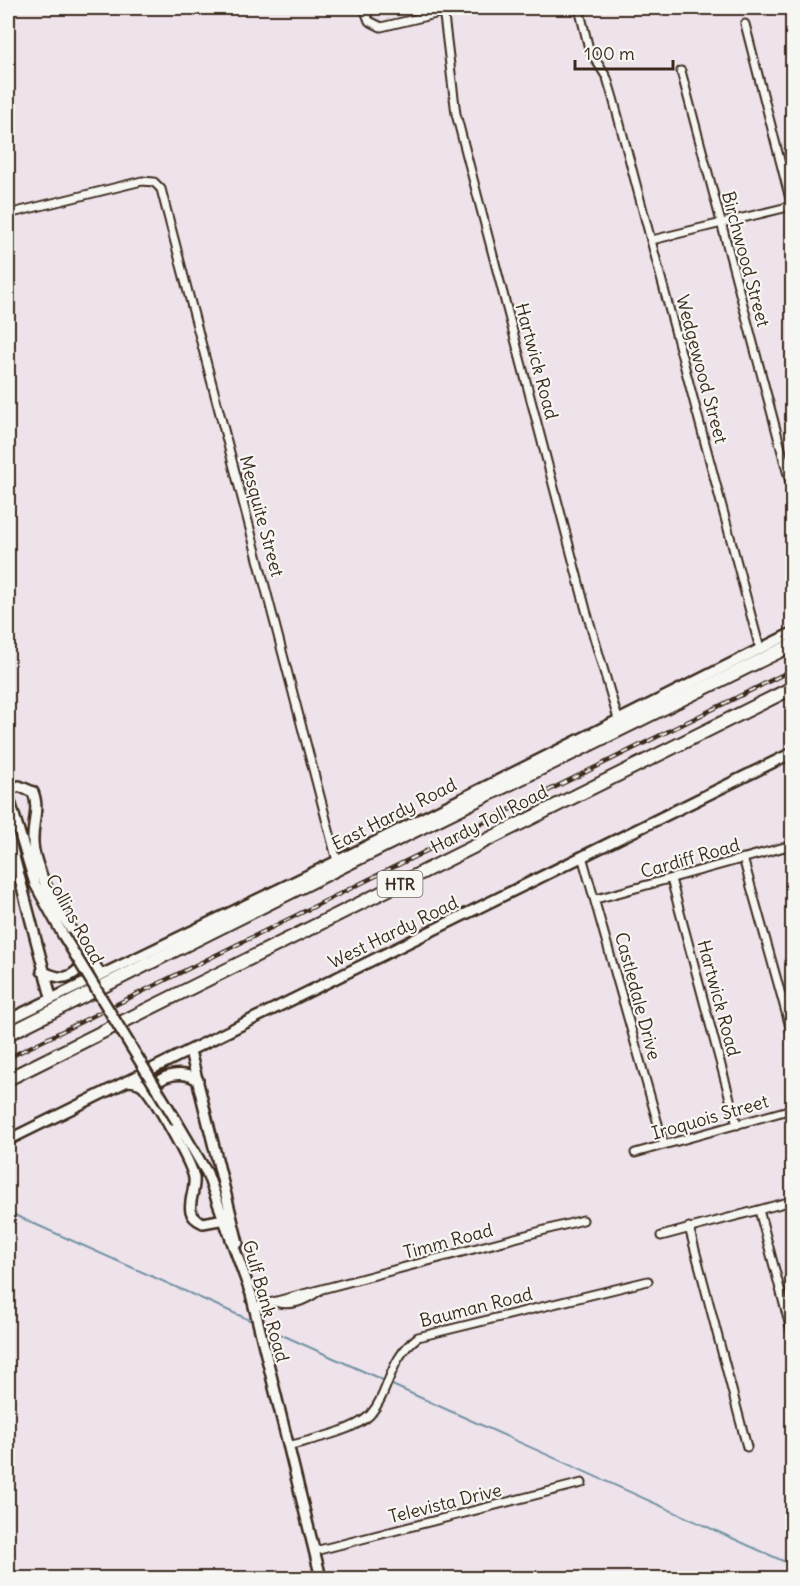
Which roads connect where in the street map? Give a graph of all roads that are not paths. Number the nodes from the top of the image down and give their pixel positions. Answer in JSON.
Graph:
{"nodes":[{"id":1,"x":364,"y":8,"type":"edge"},
{"id":2,"x":579,"y":8,"type":"edge"},
{"id":3,"x":443,"y":10,"type":"edge"},
{"id":4,"x":745,"y":24,"type":"dead end"},
{"id":5,"x":681,"y":71,"type":"dead end"},
{"id":6,"x":792,"y":207,"type":"edge"},
{"id":7,"x":8,"y":214,"type":"edge"},
{"id":8,"x":721,"y":223,"type":"junction"},
{"id":9,"x":652,"y":240,"type":"junction"},
{"id":10,"x":792,"y":490,"type":"edge"},
{"id":11,"x":792,"y":633,"type":"edge"},
{"id":12,"x":792,"y":645,"type":"edge"},
{"id":13,"x":760,"y":649,"type":"junction"},
{"id":14,"x":792,"y":688,"type":"edge"},
{"id":15,"x":618,"y":719,"type":"junction"},
{"id":16,"x":792,"y":753,"type":"edge"},
{"id":17,"x":8,"y":790,"type":"edge"},
{"id":18,"x":8,"y":795,"type":"edge"},
{"id":19,"x":8,"y":834,"type":"edge"},
{"id":20,"x":792,"y":844,"type":"edge"},
{"id":21,"x":582,"y":856,"type":"junction"},
{"id":22,"x":743,"y":858,"type":"junction"},
{"id":23,"x":337,"y":861,"type":"junction"},
{"id":24,"x":671,"y":879,"type":"junction"},
{"id":25,"x":596,"y":899,"type":"junction"},
{"id":26,"x":84,"y":948,"type":"junction"},
{"id":27,"x":42,"y":972,"type":"junction"},
{"id":28,"x":100,"y":973,"type":"junction"},
{"id":29,"x":51,"y":997,"type":"junction"},
{"id":30,"x":8,"y":1020,"type":"edge"},
{"id":31,"x":8,"y":1034,"type":"edge"},
{"id":32,"x":792,"y":1034,"type":"edge"},
{"id":33,"x":190,"y":1051,"type":"junction"},
{"id":34,"x":8,"y":1079,"type":"edge"},
{"id":35,"x":198,"y":1080,"type":"junction"},
{"id":36,"x":127,"y":1081,"type":"junction"},
{"id":37,"x":150,"y":1097,"type":"junction"},
{"id":38,"x":792,"y":1109,"type":"edge"},
{"id":39,"x":737,"y":1125,"type":"junction"},
{"id":40,"x":8,"y":1140,"type":"edge"},
{"id":41,"x":664,"y":1145,"type":"junction"},
{"id":42,"x":635,"y":1153,"type":"dead end"},
{"id":43,"x":792,"y":1201,"type":"edge"},
{"id":44,"x":759,"y":1210,"type":"junction"},
{"id":45,"x":228,"y":1218,"type":"junction"},
{"id":46,"x":583,"y":1220,"type":"dead end"},
{"id":47,"x":689,"y":1227,"type":"junction"},
{"id":48,"x":661,"y":1236,"type":"dead end"},
{"id":49,"x":648,"y":1281,"type":"dead end"},
{"id":50,"x":254,"y":1310,"type":"junction"},
{"id":51,"x":792,"y":1334,"type":"edge"},
{"id":52,"x":288,"y":1446,"type":"junction"},
{"id":53,"x":747,"y":1447,"type":"dead end"},
{"id":54,"x":582,"y":1483,"type":"dead end"},
{"id":55,"x":315,"y":1551,"type":"junction"},
{"id":56,"x":321,"y":1578,"type":"edge"}],
"edges":[{"from":1,"to":3,"type":"street"},
{"from":2,"to":9,"type":"street","name":"Wedgewood Street"},
{"from":3,"to":15,"type":"street","name":"Hartwick Road"},
{"from":4,"to":6,"type":"street"},
{"from":5,"to":8,"type":"street","name":"Birchwood Street"},
{"from":6,"to":8,"type":"street"},
{"from":7,"to":23,"type":"street","name":"Mesquite Street"},
{"from":8,"to":9,"type":"street"},
{"from":8,"to":10,"type":"street","name":"Birchwood Street"},
{"from":9,"to":13,"type":"street","name":"Wedgewood Street"},
{"from":11,"to":13,"type":"main road","name":"East Hardy Road"},
{"from":12,"to":31,"type":"highway","name":"Hardy Toll Road","number":"HTR"},
{"from":13,"to":15,"type":"main road","name":"East Hardy Road"},
{"from":14,"to":34,"type":"highway","name":"Hardy Toll Road","number":"HTR"},
{"from":15,"to":23,"type":"main road","name":"East Hardy Road"},
{"from":16,"to":21,"type":"main road","name":"West Hardy Road"},
{"from":17,"to":26,"type":"main road"},
{"from":18,"to":45,"type":"main road","name":"Collins Road","bridge":true},
{"from":19,"to":27,"type":"main road"},
{"from":20,"to":22,"type":"street","name":"Cardiff Road"},
{"from":21,"to":25,"type":"street","name":"Castledale Drive"},
{"from":21,"to":33,"type":"main road","name":"West Hardy Road"},
{"from":22,"to":24,"type":"street","name":"Cardiff Road"},
{"from":22,"to":32,"type":"street"},
{"from":23,"to":28,"type":"main road","name":"East Hardy Road"},
{"from":24,"to":25,"type":"street","name":"Cardiff Road"},
{"from":24,"to":39,"type":"street","name":"Hartwick Road"},
{"from":25,"to":41,"type":"street","name":"Castledale Drive"},
{"from":26,"to":27,"type":"main road"},
{"from":26,"to":28,"type":"main road"},
{"from":27,"to":29,"type":"main road"},
{"from":28,"to":29,"type":"main road","name":"East Hardy Road"},
{"from":29,"to":30,"type":"main road","name":"East Hardy Road"},
{"from":33,"to":35,"type":"main road"},
{"from":33,"to":36,"type":"main road","name":"West Hardy Road"},
{"from":35,"to":37,"type":"main road"},
{"from":35,"to":45,"type":"main road"},
{"from":36,"to":37,"type":"main road"},
{"from":36,"to":40,"type":"main road","name":"West Hardy Road"},
{"from":37,"to":45,"type":"main road"},
{"from":38,"to":39,"type":"street","name":"Iroquois Street"},
{"from":39,"to":41,"type":"street","name":"Iroquois Street"},
{"from":41,"to":42,"type":"street","name":"Iroquois Street"},
{"from":43,"to":44,"type":"street"},
{"from":44,"to":47,"type":"street"},
{"from":44,"to":51,"type":"street"},
{"from":45,"to":50,"type":"main road","name":"Gulf Bank Road"},
{"from":46,"to":50,"type":"street","name":"Timm Road"},
{"from":47,"to":48,"type":"street"},
{"from":47,"to":53,"type":"street"},
{"from":49,"to":52,"type":"street","name":"Bauman Road"},
{"from":50,"to":52,"type":"main road","name":"Gulf Bank Road"},
{"from":52,"to":55,"type":"main road","name":"Gulf Bank Road"},
{"from":54,"to":55,"type":"street","name":"Televista Drive"},
{"from":55,"to":56,"type":"main road","name":"Gulf Bank Road"}]}
